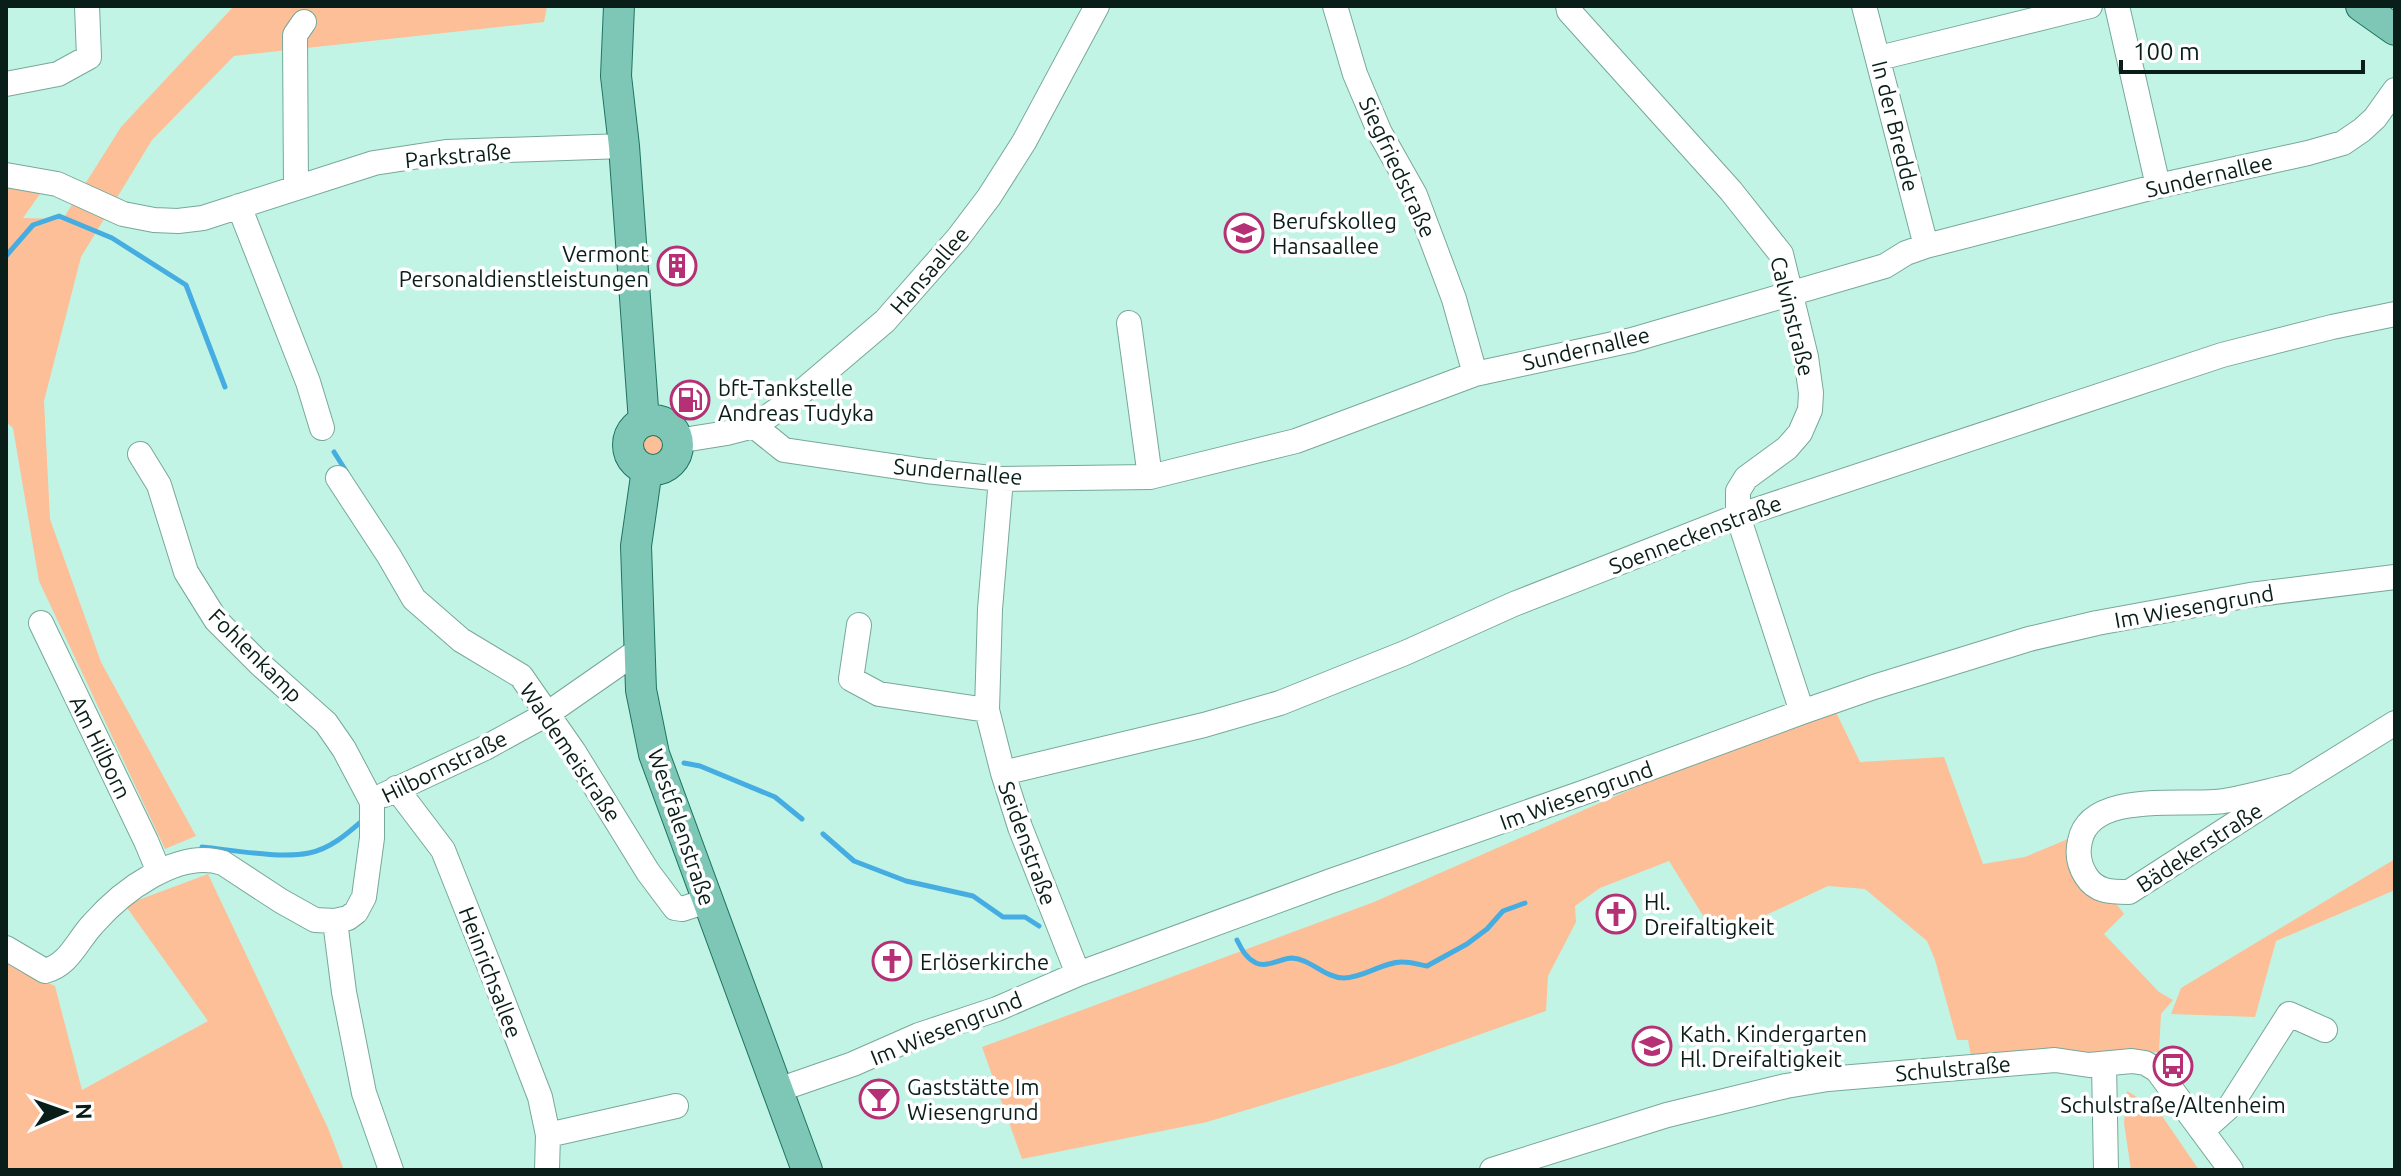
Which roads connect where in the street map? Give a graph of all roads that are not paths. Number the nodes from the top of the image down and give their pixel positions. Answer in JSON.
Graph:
{"nodes":[{"id":1,"x":87,"y":6,"type":"edge"},
{"id":2,"x":1097,"y":6,"type":"edge"},
{"id":3,"x":1335,"y":6,"type":"edge"},
{"id":4,"x":1568,"y":6,"type":"edge"},
{"id":5,"x":1864,"y":6,"type":"edge"},
{"id":6,"x":2090,"y":6,"type":"edge"},
{"id":7,"x":2117,"y":6,"type":"edge"},
{"id":8,"x":2361,"y":6,"type":"edge"},
{"id":9,"x":620,"y":13,"type":"edge"},
{"id":10,"x":304,"y":22,"type":"dead end"},
{"id":11,"x":2395,"y":30,"type":"edge"},
{"id":12,"x":1879,"y":58,"type":"junction"},
{"id":13,"x":6,"y":84,"type":"edge"},
{"id":14,"x":2395,"y":90,"type":"edge"},
{"id":15,"x":624,"y":146,"type":"junction"},
{"id":16,"x":6,"y":175,"type":"edge"},
{"id":17,"x":2158,"y":186,"type":"junction"},
{"id":18,"x":296,"y":188,"type":"junction"},
{"id":19,"x":239,"y":206,"type":"junction"},
{"id":20,"x":1926,"y":246,"type":"junction"},
{"id":21,"x":1790,"y":293,"type":"junction"},
{"id":22,"x":2395,"y":314,"type":"edge"},
{"id":23,"x":1129,"y":323,"type":"dead end"},
{"id":24,"x":1475,"y":374,"type":"junction"},
{"id":25,"x":644,"y":422,"type":"junction"},
{"id":26,"x":754,"y":426,"type":"junction"},
{"id":27,"x":322,"y":428,"type":"dead end"},
{"id":28,"x":677,"y":441,"type":"junction"},
{"id":29,"x":140,"y":454,"type":"dead end"},
{"id":30,"x":647,"y":469,"type":"junction"},
{"id":31,"x":1150,"y":477,"type":"junction"},
{"id":32,"x":338,"y":478,"type":"dead end"},
{"id":33,"x":1001,"y":479,"type":"junction"},
{"id":34,"x":1738,"y":516,"type":"junction"},
{"id":35,"x":2395,"y":577,"type":"edge"},
{"id":36,"x":41,"y":623,"type":"dead end"},
{"id":37,"x":859,"y":625,"type":"dead end"},
{"id":38,"x":639,"y":650,"type":"junction"},
{"id":39,"x":987,"y":710,"type":"junction"},
{"id":40,"x":1802,"y":712,"type":"junction"},
{"id":41,"x":547,"y":714,"type":"junction"},
{"id":42,"x":2395,"y":723,"type":"edge"},
{"id":43,"x":1003,"y":773,"type":"junction"},
{"id":44,"x":2295,"y":785,"type":"junction"},
{"id":45,"x":396,"y":788,"type":"junction"},
{"id":46,"x":372,"y":802,"type":"junction"},
{"id":47,"x":159,"y":872,"type":"junction"},
{"id":48,"x":707,"y":901,"type":"junction"},
{"id":49,"x":335,"y":921,"type":"junction"},
{"id":50,"x":6,"y":948,"type":"edge"},
{"id":51,"x":1078,"y":974,"type":"junction"},
{"id":52,"x":2325,"y":1030,"type":"dead end"},
{"id":53,"x":2104,"y":1064,"type":"junction"},
{"id":54,"x":778,"y":1090,"type":"junction"},
{"id":55,"x":676,"y":1106,"type":"dead end"},
{"id":56,"x":2202,"y":1131,"type":"junction"},
{"id":57,"x":548,"y":1135,"type":"junction"},
{"id":58,"x":391,"y":1170,"type":"edge"},
{"id":59,"x":547,"y":1170,"type":"edge"},
{"id":60,"x":807,"y":1170,"type":"edge"},
{"id":61,"x":1492,"y":1170,"type":"edge"},
{"id":62,"x":2102,"y":1170,"type":"edge"},
{"id":63,"x":2231,"y":1170,"type":"edge"}],
"edges":[{"from":1,"to":13,"type":"street"},
{"from":2,"to":26,"type":"street","name":"Hansaallee"},
{"from":3,"to":24,"type":"street","name":"Siegfriedstraße"},
{"from":4,"to":21,"type":"street","name":"Calvinstraße"},
{"from":5,"to":12,"type":"street","name":"In der Bredde"},
{"from":6,"to":12,"type":"street"},
{"from":7,"to":17,"type":"street"},
{"from":8,"to":11,"type":"main road"},
{"from":9,"to":15,"type":"main road"},
{"from":10,"to":18,"type":"street"},
{"from":12,"to":20,"type":"street","name":"In der Bredde"},
{"from":14,"to":17,"type":"street","name":"Sundernallee"},
{"from":15,"to":18,"type":"street","name":"Parkstraße"},
{"from":15,"to":25,"type":"main road"},
{"from":16,"to":19,"type":"street","name":"Parkstraße"},
{"from":17,"to":20,"type":"street","name":"Sundernallee"},
{"from":18,"to":19,"type":"street","name":"Parkstraße"},
{"from":19,"to":27,"type":"street"},
{"from":20,"to":21,"type":"street","name":"Sundernallee"},
{"from":21,"to":24,"type":"street","name":"Sundernallee"},
{"from":21,"to":34,"type":"street","name":"Calvinstraße"},
{"from":22,"to":34,"type":"street","name":"Soenneckenstraße"},
{"from":23,"to":31,"type":"street"},
{"from":24,"to":31,"type":"street","name":"Sundernallee"},
{"from":25,"to":28,"type":"main road"},
{"from":25,"to":30,"type":"main road"},
{"from":26,"to":28,"type":"street","name":"Hansaallee"},
{"from":26,"to":33,"type":"street","name":"Sundernallee"},
{"from":28,"to":30,"type":"main road"},
{"from":29,"to":46,"type":"street","name":"Fohlenkamp"},
{"from":30,"to":38,"type":"main road","name":"Westfalenstraße"},
{"from":31,"to":33,"type":"street","name":"Sundernallee"},
{"from":32,"to":41,"type":"street","name":"Waldemeistraße"},
{"from":33,"to":39,"type":"street","name":"Seidenstraße"},
{"from":34,"to":40,"type":"street","name":"Calvinstraße"},
{"from":34,"to":43,"type":"street","name":"Soenneckenstraße"},
{"from":35,"to":40,"type":"street","name":"Im Wiesengrund"},
{"from":36,"to":47,"type":"street","name":"Am Hilborn"},
{"from":37,"to":39,"type":"street"},
{"from":38,"to":41,"type":"street","name":"Hilbornstraße"},
{"from":38,"to":48,"type":"main road","name":"Westfalenstraße"},
{"from":39,"to":43,"type":"street","name":"Seidenstraße"},
{"from":40,"to":51,"type":"street","name":"Im Wiesengrund"},
{"from":41,"to":45,"type":"street","name":"Hilbornstraße"},
{"from":41,"to":48,"type":"street","name":"Waldemeistraße"},
{"from":42,"to":44,"type":"street","name":"Bädekerstraße"},
{"from":43,"to":51,"type":"street","name":"Seidenstraße"},
{"from":44,"to":44,"type":"street","name":"Bädekerstraße"},
{"from":45,"to":46,"type":"street","name":"Hilbornstraße"},
{"from":45,"to":57,"type":"street","name":"Heinrichsallee"},
{"from":46,"to":49,"type":"street","name":"Hilbornstraße"},
{"from":47,"to":49,"type":"street"},
{"from":47,"to":50,"type":"street"},
{"from":48,"to":54,"type":"main road","name":"Westfalenstraße"},
{"from":49,"to":58,"type":"street"},
{"from":51,"to":54,"type":"street","name":"Im Wiesengrund"},
{"from":52,"to":56,"type":"street"},
{"from":53,"to":56,"type":"street","name":"Schulstraße"},
{"from":53,"to":61,"type":"street","name":"Schulstraße"},
{"from":53,"to":62,"type":"street"},
{"from":54,"to":60,"type":"main road","name":"Westfalenstraße"},
{"from":55,"to":57,"type":"street"},
{"from":56,"to":63,"type":"street","name":"Schulstraße"},
{"from":57,"to":59,"type":"street","name":"Heinrichsallee"}]}
